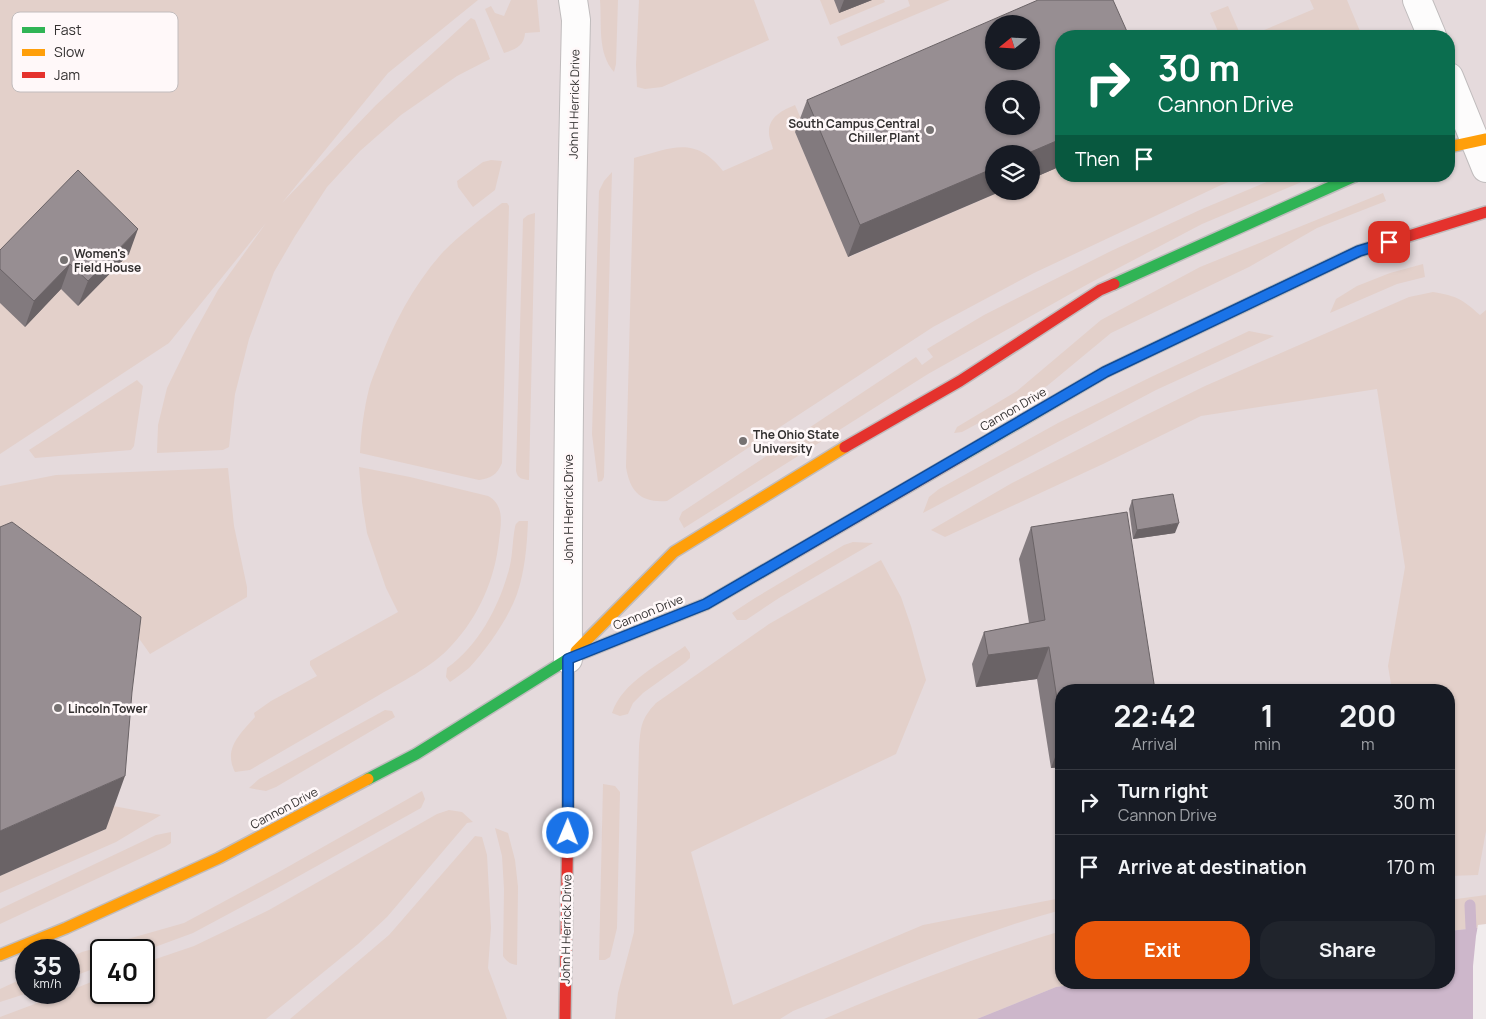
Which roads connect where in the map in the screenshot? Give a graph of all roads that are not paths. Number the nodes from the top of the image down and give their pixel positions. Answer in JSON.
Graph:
{"nodes":[{"id":1,"x":573,"y":0,"type":"edge"},
{"id":2,"x":1417,"y":0,"type":"edge"},
{"id":3,"x":1430,"y":30,"type":"edge"},
{"id":4,"x":1455,"y":89,"type":"edge"},
{"id":5,"x":1480,"y":140,"type":"edge"},
{"id":6,"x":1455,"y":146,"type":"edge"},
{"id":7,"x":1486,"y":168,"type":"edge"},
{"id":8,"x":1342,"y":182,"type":"edge"},
{"id":9,"x":1486,"y":212,"type":"edge"},
{"id":10,"x":568,"y":659,"type":"junction"},
{"id":11,"x":0,"y":955,"type":"edge"},
{"id":12,"x":565,"y":1019,"type":"edge"}],
"edges":[{"from":1,"to":10,"type":"street","name":"John H Herrick Drive"},
{"from":2,"to":3,"type":"street"},
{"from":4,"to":5,"type":"street"},
{"from":5,"to":6,"type":"street"},
{"from":5,"to":7,"type":"street"},
{"from":8,"to":10,"type":"street","name":"Cannon Drive"},
{"from":9,"to":10,"type":"street","name":"Cannon Drive"},
{"from":10,"to":11,"type":"street","name":"Cannon Drive"},
{"from":10,"to":12,"type":"street","name":"John H Herrick Drive"}]}
